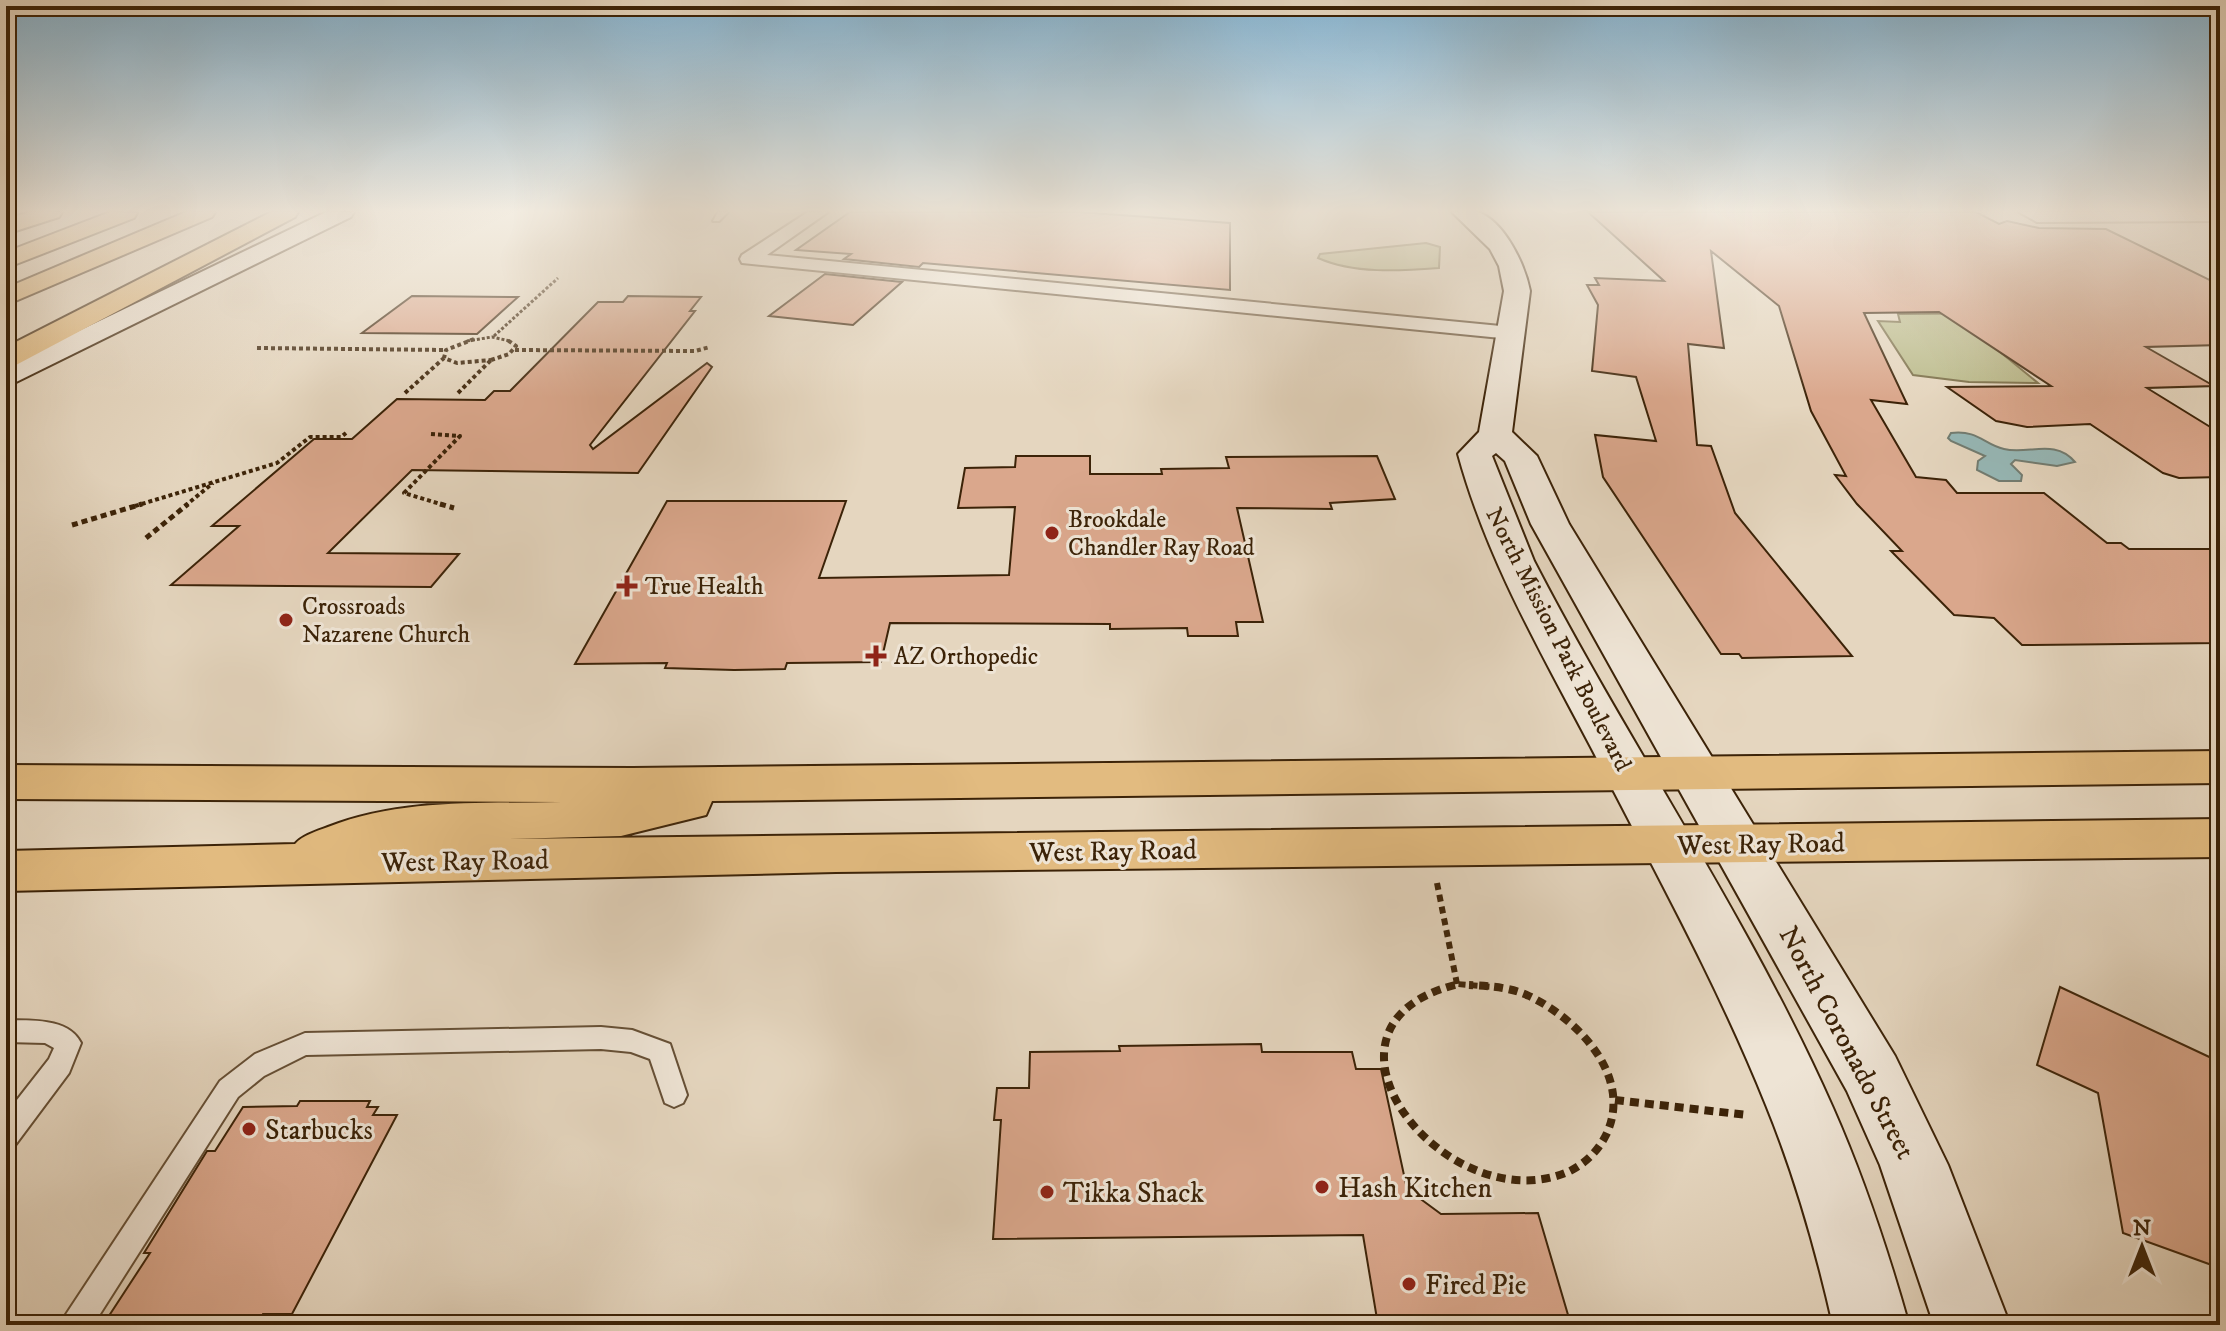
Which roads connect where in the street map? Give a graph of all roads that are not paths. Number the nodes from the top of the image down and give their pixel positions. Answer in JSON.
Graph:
{"nodes":[{"id":1,"x":59,"y":274,"type":"edge"},
{"id":2,"x":168,"y":274,"type":"edge"},
{"id":3,"x":217,"y":274,"type":"edge"},
{"id":4,"x":905,"y":274,"type":"edge"},
{"id":5,"x":1514,"y":274,"type":"edge"},
{"id":6,"x":6,"y":297,"type":"edge"},
{"id":7,"x":1511,"y":333,"type":"junction"},
{"id":8,"x":6,"y":359,"type":"edge"},
{"id":9,"x":6,"y":378,"type":"edge"},
{"id":10,"x":1495,"y":435,"type":"junction"},
{"id":11,"x":2220,"y":767,"type":"edge"},
{"id":12,"x":1628,"y":773,"type":"junction"},
{"id":13,"x":1696,"y":773,"type":"junction"},
{"id":14,"x":6,"y":782,"type":"edge"},
{"id":15,"x":780,"y":782,"type":"junction"},
{"id":16,"x":2220,"y":838,"type":"edge"},
{"id":17,"x":1667,"y":844,"type":"junction"},
{"id":18,"x":1737,"y":844,"type":"junction"},
{"id":19,"x":299,"y":862,"type":"junction"},
{"id":20,"x":6,"y":871,"type":"edge"},
{"id":21,"x":6,"y":1031,"type":"edge"},
{"id":22,"x":674,"y":1095,"type":"dead end"},
{"id":23,"x":6,"y":1135,"type":"edge"},
{"id":24,"x":75,"y":1325,"type":"edge"},
{"id":25,"x":1871,"y":1325,"type":"edge"},
{"id":26,"x":1972,"y":1325,"type":"edge"}],
"edges":[{"from":1,"to":6,"type":"main road"},
{"from":2,"to":8,"type":"main road"},
{"from":3,"to":9,"type":"street"},
{"from":4,"to":7,"type":"street"},
{"from":5,"to":7,"type":"street","name":"North Mission Park Boulevard"},
{"from":7,"to":10,"type":"street","name":"North Mission Park Boulevard"},
{"from":10,"to":12,"type":"street","name":"North Mission Park Boulevard"},
{"from":10,"to":13,"type":"street","name":"North Mission Park Boulevard"},
{"from":11,"to":13,"type":"main road"},
{"from":12,"to":13,"type":"main road"},
{"from":12,"to":15,"type":"main road"},
{"from":12,"to":17,"type":"street","name":"North Mission Park Boulevard"},
{"from":13,"to":18,"type":"street","name":"North Coronado Street"},
{"from":14,"to":15,"type":"main road"},
{"from":15,"to":19,"type":"main road"},
{"from":16,"to":18,"type":"main road","name":"West Ray Road"},
{"from":17,"to":18,"type":"main road","name":"West Ray Road"},
{"from":17,"to":19,"type":"main road","name":"West Ray Road"},
{"from":17,"to":25,"type":"street"},
{"from":18,"to":26,"type":"street","name":"North Coronado Street"},
{"from":19,"to":20,"type":"main road","name":"West Ray Road"},
{"from":21,"to":23,"type":"lane"},
{"from":22,"to":24,"type":"lane"}]}
